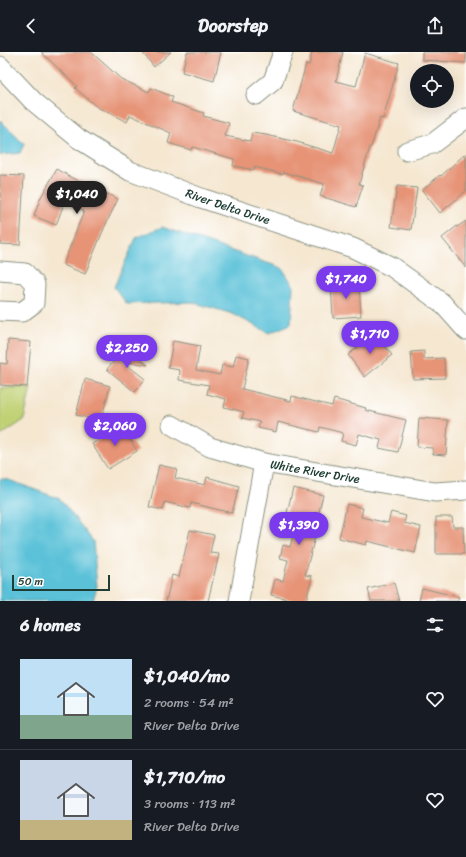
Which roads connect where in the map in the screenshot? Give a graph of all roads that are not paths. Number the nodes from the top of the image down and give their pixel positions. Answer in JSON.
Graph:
{"nodes":[{"id":1,"x":283,"y":52,"type":"edge"},
{"id":2,"x":0,"y":66,"type":"edge"},
{"id":3,"x":256,"y":95,"type":"dead end"},
{"id":4,"x":466,"y":118,"type":"edge"},
{"id":5,"x":407,"y":151,"type":"dead end"},
{"id":6,"x":0,"y":272,"type":"edge"},
{"id":7,"x":0,"y":311,"type":"edge"},
{"id":8,"x":466,"y":330,"type":"edge"},
{"id":9,"x":172,"y":425,"type":"dead end"},
{"id":10,"x":264,"y":463,"type":"junction"},
{"id":11,"x":466,"y":490,"type":"edge"},
{"id":12,"x":239,"y":601,"type":"edge"}],
"edges":[{"from":1,"to":3,"type":"street"},
{"from":2,"to":8,"type":"street","name":"River Delta Drive"},
{"from":4,"to":5,"type":"street"},
{"from":6,"to":7,"type":"street"},
{"from":9,"to":10,"type":"street","name":"White River Drive"},
{"from":10,"to":11,"type":"street","name":"White River Drive"},
{"from":10,"to":12,"type":"street"}]}
